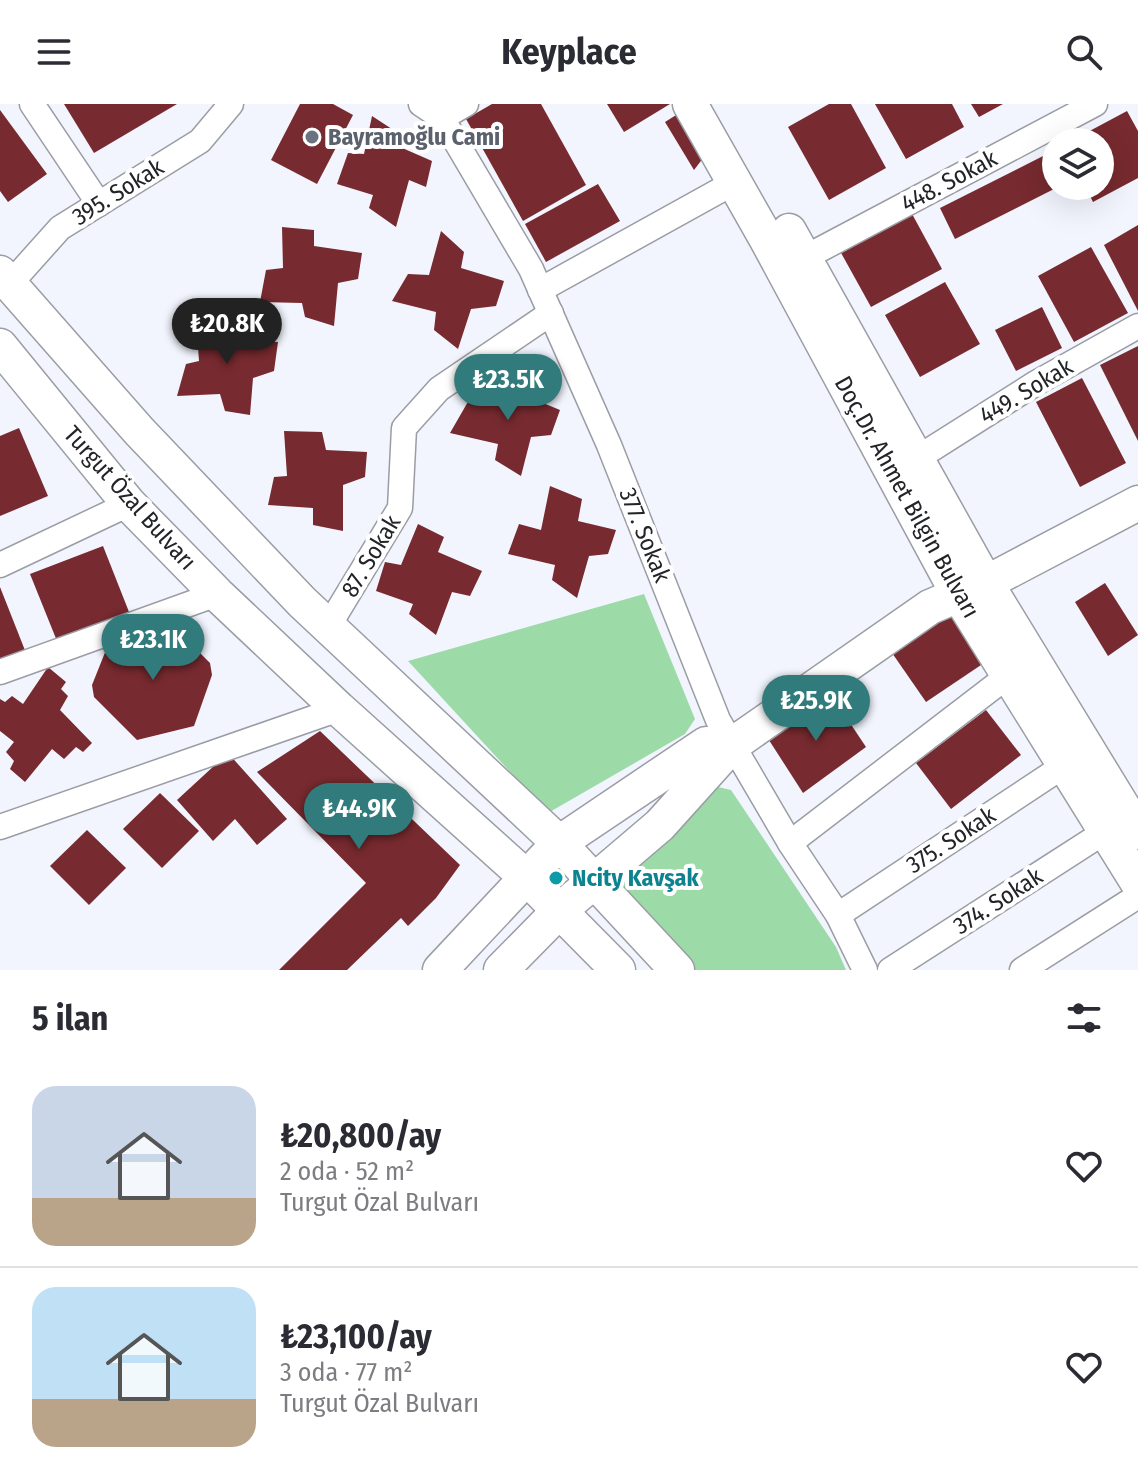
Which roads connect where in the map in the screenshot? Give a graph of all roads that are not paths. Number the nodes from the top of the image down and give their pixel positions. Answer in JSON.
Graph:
{"nodes":[{"id":1,"x":32,"y":104,"type":"edge"},
{"id":2,"x":231,"y":104,"type":"edge"},
{"id":3,"x":421,"y":104,"type":"edge"},
{"id":4,"x":466,"y":104,"type":"edge"},
{"id":5,"x":690,"y":104,"type":"edge"},
{"id":6,"x":717,"y":104,"type":"edge"},
{"id":7,"x":1095,"y":104,"type":"edge"},
{"id":8,"x":442,"y":118,"type":"junction"},
{"id":9,"x":735,"y":182,"type":"junction"},
{"id":10,"x":99,"y":204,"type":"junction"},
{"id":11,"x":804,"y":258,"type":"junction"},
{"id":12,"x":4,"y":279,"type":"edge"},
{"id":13,"x":540,"y":290,"type":"junction"},
{"id":14,"x":551,"y":313,"type":"junction"},
{"id":15,"x":1138,"y":326,"type":"edge"},
{"id":16,"x":0,"y":346,"type":"edge"},
{"id":17,"x":916,"y":459,"type":"junction"},
{"id":18,"x":1138,"y":503,"type":"edge"},
{"id":19,"x":129,"y":504,"type":"junction"},
{"id":20,"x":0,"y":565,"type":"edge"},
{"id":21,"x":972,"y":588,"type":"junction"},
{"id":22,"x":217,"y":594,"type":"junction"},
{"id":23,"x":328,"y":627,"type":"junction"},
{"id":24,"x":0,"y":672,"type":"edge"},
{"id":25,"x":1009,"y":675,"type":"junction"},
{"id":26,"x":339,"y":709,"type":"junction"},
{"id":27,"x":732,"y":745,"type":"junction"},
{"id":28,"x":1065,"y":765,"type":"junction"},
{"id":29,"x":1128,"y":826,"type":"edge"},
{"id":30,"x":0,"y":827,"type":"edge"},
{"id":31,"x":559,"y":843,"type":"junction"},
{"id":32,"x":790,"y":843,"type":"junction"},
{"id":33,"x":527,"y":878,"type":"junction"},
{"id":34,"x":592,"y":882,"type":"junction"},
{"id":35,"x":1138,"y":883,"type":"edge"},
{"id":36,"x":1138,"y":896,"type":"edge"},
{"id":37,"x":559,"y":911,"type":"junction"},
{"id":38,"x":838,"y":915,"type":"junction"},
{"id":39,"x":440,"y":970,"type":"edge"},
{"id":40,"x":501,"y":970,"type":"edge"},
{"id":41,"x":618,"y":970,"type":"edge"},
{"id":42,"x":677,"y":970,"type":"edge"},
{"id":43,"x":865,"y":970,"type":"edge"},
{"id":44,"x":890,"y":970,"type":"edge"},
{"id":45,"x":1022,"y":970,"type":"edge"}],
"edges":[{"from":1,"to":10,"type":"street"},
{"from":2,"to":10,"type":"street","name":"395. Sokak"},
{"from":3,"to":8,"type":"street","name":"377. Sokak"},
{"from":4,"to":8,"type":"street"},
{"from":5,"to":9,"type":"main road","name":"Doç.Dr. Ahmet Bilgin Bulvarı"},
{"from":6,"to":11,"type":"main road","name":"Doç.Dr. Ahmet Bilgin Bulvarı"},
{"from":7,"to":11,"type":"street","name":"448. Sokak"},
{"from":8,"to":13,"type":"street","name":"377. Sokak"},
{"from":9,"to":13,"type":"street"},
{"from":9,"to":21,"type":"main road","name":"Doç.Dr. Ahmet Bilgin Bulvarı"},
{"from":10,"to":12,"type":"street","name":"395. Sokak"},
{"from":11,"to":17,"type":"main road","name":"Doç.Dr. Ahmet Bilgin Bulvarı"},
{"from":12,"to":23,"type":"main road"},
{"from":13,"to":14,"type":"street","name":"377. Sokak"},
{"from":14,"to":23,"type":"street","name":"87. Sokak"},
{"from":14,"to":27,"type":"street","name":"377. Sokak"},
{"from":15,"to":17,"type":"street","name":"449. Sokak"},
{"from":16,"to":19,"type":"main road","name":"Turgut Özal Bulvarı"},
{"from":17,"to":21,"type":"main road","name":"Doç.Dr. Ahmet Bilgin Bulvarı"},
{"from":18,"to":21,"type":"main road"},
{"from":19,"to":20,"type":"street"},
{"from":19,"to":22,"type":"main road","name":"Turgut Özal Bulvarı"},
{"from":21,"to":25,"type":"main road","name":"Doç.Dr. Ahmet Bilgin Bulvarı"},
{"from":21,"to":27,"type":"main road"},
{"from":21,"to":29,"type":"main road","name":"Doç.Dr. Ahmet Bilgin Bulvarı"},
{"from":22,"to":24,"type":"street"},
{"from":22,"to":26,"type":"main road","name":"Turgut Özal Bulvarı"},
{"from":23,"to":31,"type":"main road"},
{"from":25,"to":28,"type":"main road","name":"Doç.Dr. Ahmet Bilgin Bulvarı"},
{"from":25,"to":32,"type":"street"},
{"from":26,"to":30,"type":"street"},
{"from":26,"to":33,"type":"main road","name":"Turgut Özal Bulvarı"},
{"from":27,"to":31,"type":"main road"},
{"from":27,"to":32,"type":"street","name":"377. Sokak"},
{"from":27,"to":34,"type":"main road"},
{"from":28,"to":29,"type":"main road","name":"Doç.Dr. Ahmet Bilgin Bulvarı"},
{"from":28,"to":38,"type":"street","name":"375. Sokak"},
{"from":29,"to":35,"type":"main road","name":"Doç.Dr. Ahmet Bilgin Bulvarı"},
{"from":29,"to":44,"type":"street","name":"374. Sokak"},
{"from":31,"to":33,"type":"main road"},
{"from":31,"to":34,"type":"main road"},
{"from":32,"to":38,"type":"street","name":"377. Sokak"},
{"from":33,"to":37,"type":"main road","name":"Turgut Özal Bulvarı"},
{"from":33,"to":39,"type":"main road"},
{"from":34,"to":37,"type":"main road"},
{"from":34,"to":42,"type":"main road"},
{"from":36,"to":45,"type":"street"},
{"from":37,"to":40,"type":"main road"},
{"from":37,"to":41,"type":"main road","name":"Turgut Özal Bulvarı"},
{"from":38,"to":43,"type":"street","name":"377. Sokak"}]}
